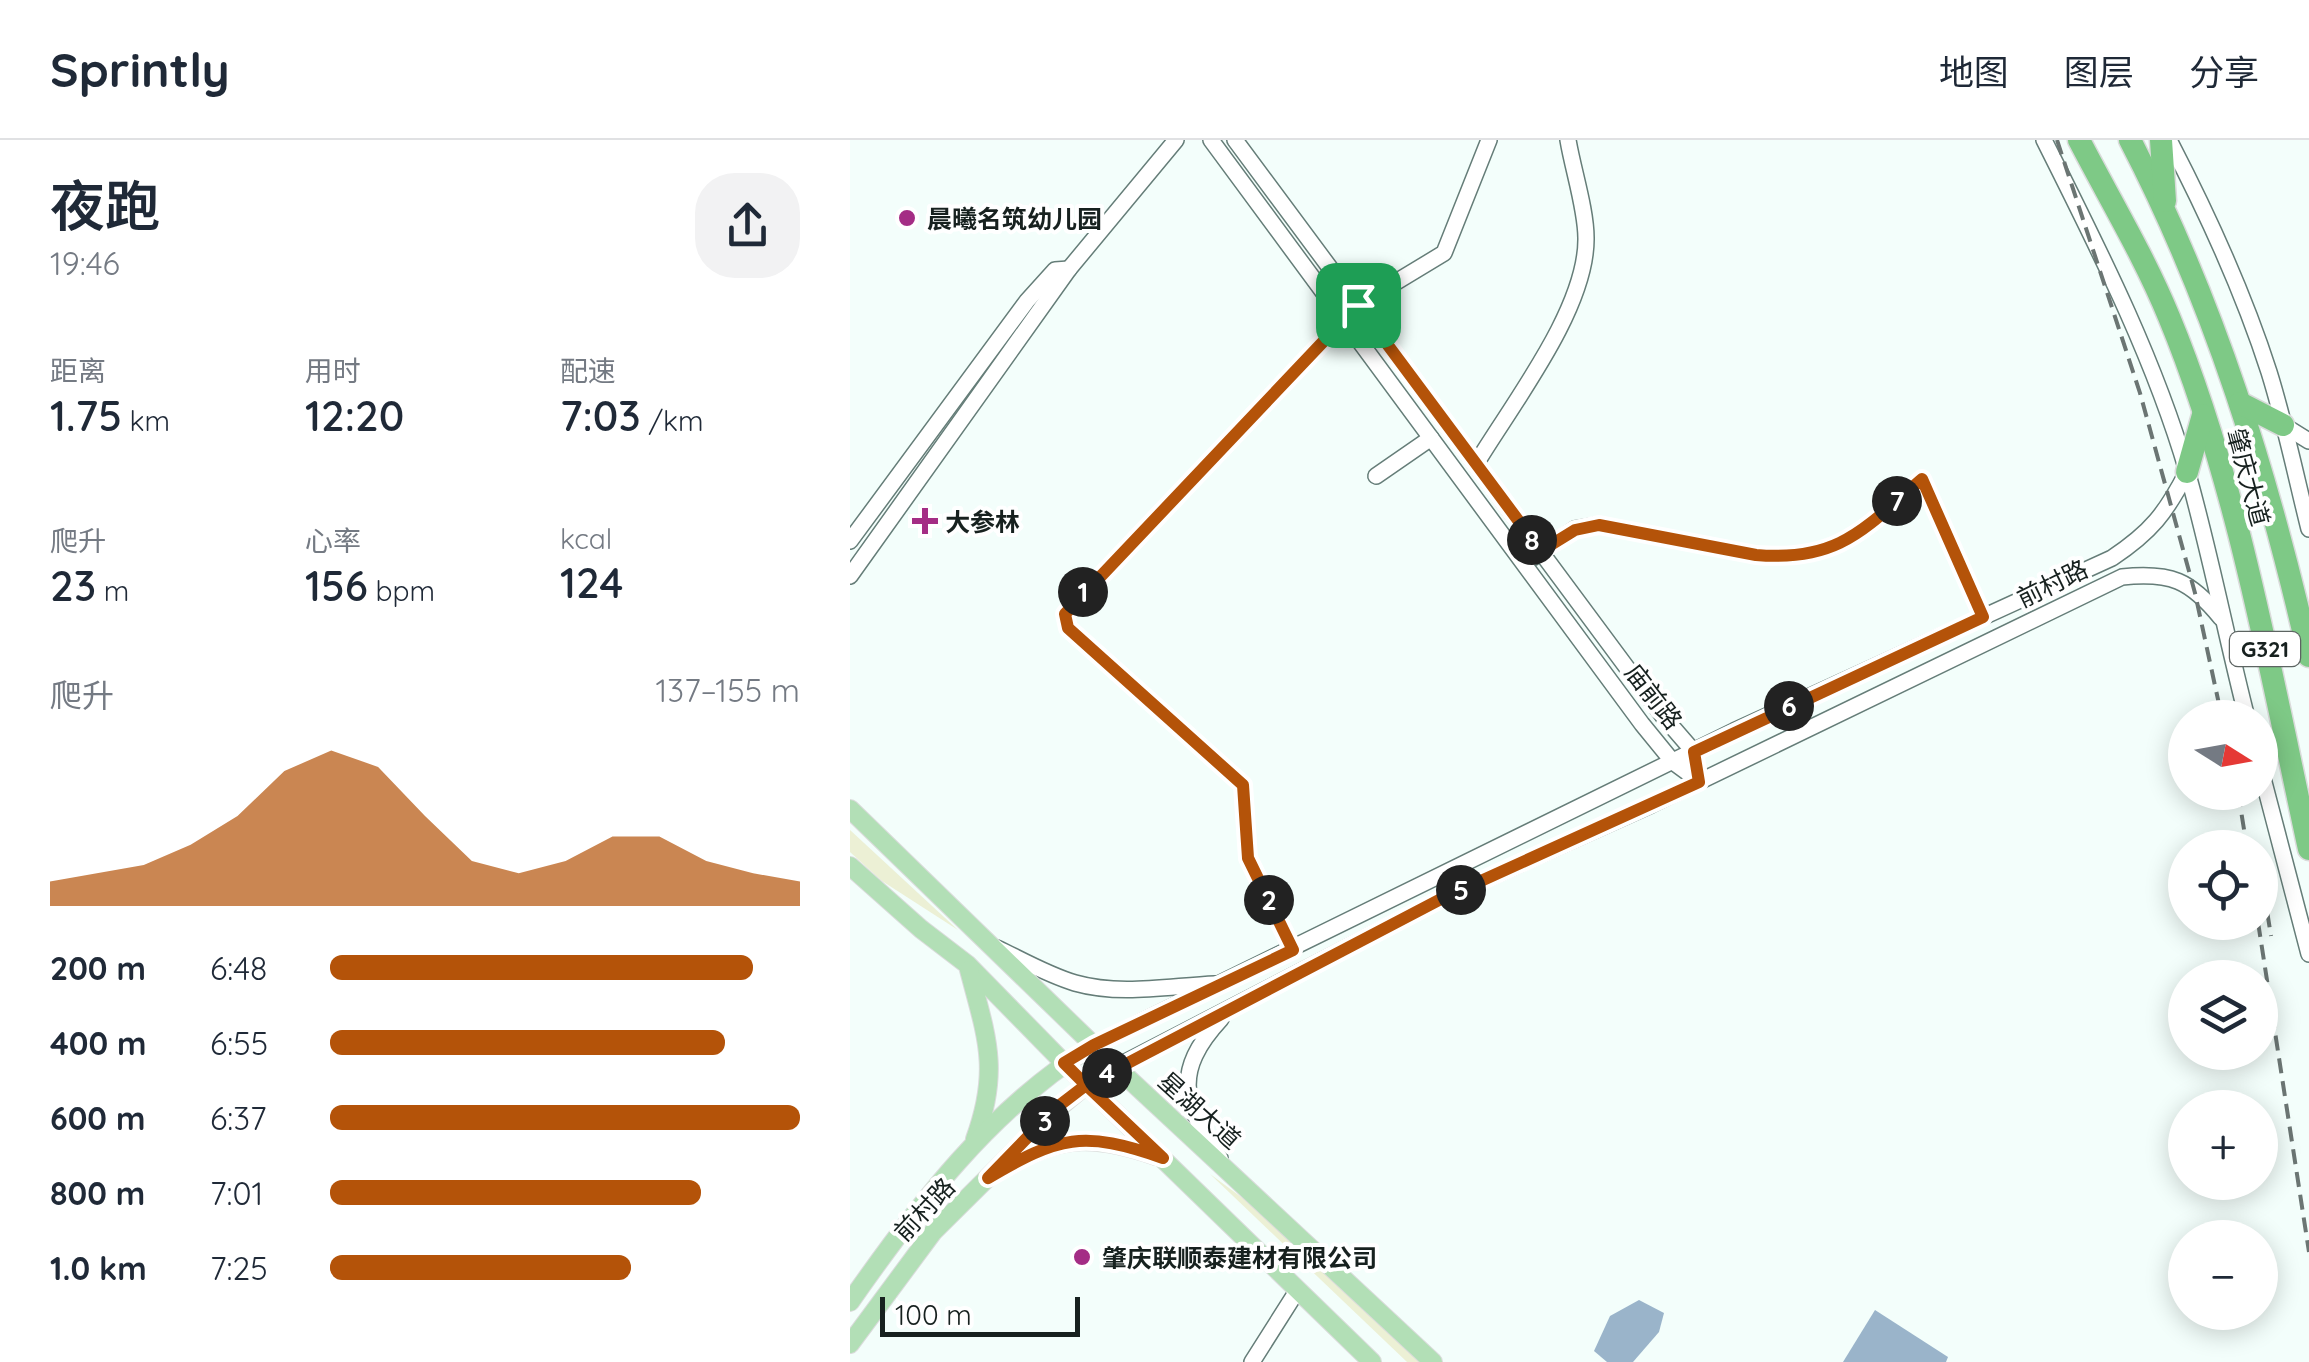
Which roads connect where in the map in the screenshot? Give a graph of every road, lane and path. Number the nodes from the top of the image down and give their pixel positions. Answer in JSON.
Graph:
{"nodes":[{"id":1,"x":1176,"y":140,"type":"edge"},
{"id":2,"x":1211,"y":140,"type":"edge"},
{"id":3,"x":1235,"y":140,"type":"edge"},
{"id":4,"x":1489,"y":140,"type":"edge"},
{"id":5,"x":1568,"y":140,"type":"edge"},
{"id":6,"x":2044,"y":140,"type":"edge"},
{"id":7,"x":2079,"y":140,"type":"edge"},
{"id":8,"x":2130,"y":140,"type":"edge"},
{"id":9,"x":2161,"y":140,"type":"edge"},
{"id":10,"x":2169,"y":140,"type":"edge"},
{"id":11,"x":2166,"y":210,"type":"junction"},
{"id":12,"x":1069,"y":269,"type":"junction"},
{"id":13,"x":1358,"y":305,"type":"junction"},
{"id":14,"x":1344,"y":320,"type":"junction"},
{"id":15,"x":2240,"y":403,"type":"junction"},
{"id":16,"x":2203,"y":415,"type":"junction"},
{"id":17,"x":2282,"y":424,"type":"junction"},
{"id":18,"x":1431,"y":438,"type":"junction"},
{"id":19,"x":2251,"y":440,"type":"junction"},
{"id":20,"x":2309,"y":441,"type":"edge"},
{"id":21,"x":2215,"y":450,"type":"junction"},
{"id":22,"x":1476,"y":464,"type":"junction"},
{"id":23,"x":2187,"y":472,"type":"junction"},
{"id":24,"x":1376,"y":476,"type":"dead end"},
{"id":25,"x":2309,"y":529,"type":"edge"},
{"id":26,"x":850,"y":540,"type":"edge"},
{"id":27,"x":1541,"y":551,"type":"junction"},
{"id":28,"x":1524,"y":564,"type":"junction"},
{"id":29,"x":850,"y":576,"type":"edge"},
{"id":30,"x":1983,"y":617,"type":"junction"},
{"id":31,"x":2221,"y":618,"type":"junction"},
{"id":32,"x":2309,"y":656,"type":"edge"},
{"id":33,"x":2242,"y":700,"type":"edge"},
{"id":34,"x":1694,"y":752,"type":"junction"},
{"id":35,"x":1674,"y":762,"type":"junction"},
{"id":36,"x":1699,"y":782,"type":"junction"},
{"id":37,"x":850,"y":809,"type":"edge"},
{"id":38,"x":2271,"y":810,"type":"edge"},
{"id":39,"x":2309,"y":849,"type":"edge"},
{"id":40,"x":850,"y":866,"type":"edge"},
{"id":41,"x":992,"y":946,"type":"junction"},
{"id":42,"x":1293,"y":950,"type":"junction"},
{"id":43,"x":2309,"y":954,"type":"edge"},
{"id":44,"x":968,"y":965,"type":"junction"},
{"id":45,"x":1224,"y":983,"type":"junction"},
{"id":46,"x":1230,"y":1009,"type":"junction"},
{"id":47,"x":1094,"y":1045,"type":"junction"},
{"id":48,"x":1064,"y":1063,"type":"junction"},
{"id":49,"x":1116,"y":1067,"type":"junction"},
{"id":50,"x":1086,"y":1085,"type":"junction"},
{"id":51,"x":972,"y":1148,"type":"junction"},
{"id":52,"x":1163,"y":1158,"type":"junction"},
{"id":53,"x":1227,"y":1168,"type":"junction"},
{"id":54,"x":988,"y":1178,"type":"junction"},
{"id":55,"x":911,"y":1216,"type":"junction"},
{"id":56,"x":933,"y":1232,"type":"junction"},
{"id":57,"x":1297,"y":1291,"type":"junction"},
{"id":58,"x":850,"y":1302,"type":"edge"},
{"id":59,"x":850,"y":1344,"type":"edge"},
{"id":60,"x":1252,"y":1362,"type":"edge"},
{"id":61,"x":1372,"y":1362,"type":"edge"},
{"id":62,"x":1433,"y":1362,"type":"edge"}],
"edges":[{"from":1,"to":12,"type":"street"},
{"from":2,"to":14,"type":"street","name":"庙前路"},
{"from":3,"to":13,"type":"street","name":"庙前路"},
{"from":4,"to":13,"type":"street"},
{"from":5,"to":22,"type":"street"},
{"from":6,"to":23,"type":"street"},
{"from":7,"to":16,"type":"highway","name":"肇庆大道","number":"G321"},
{"from":8,"to":11,"type":"highway","name":"肇庆大道","number":"G321"},
{"from":9,"to":11,"type":"highway"},
{"from":10,"to":17,"type":"street"},
{"from":11,"to":15,"type":"highway","name":"肇庆大道","number":"G321"},
{"from":12,"to":26,"type":"street"},
{"from":12,"to":29,"type":"street"},
{"from":13,"to":14,"type":"street"},
{"from":13,"to":22,"type":"street","name":"庙前路"},
{"from":14,"to":18,"type":"street","name":"庙前路"},
{"from":14,"to":42,"type":"street"},
{"from":15,"to":17,"type":"highway"},
{"from":15,"to":19,"type":"highway","name":"肇庆大道","number":"G321"},
{"from":16,"to":21,"type":"highway","name":"肇庆大道","number":"G321"},
{"from":16,"to":23,"type":"highway"},
{"from":17,"to":20,"type":"street"},
{"from":17,"to":25,"type":"street"},
{"from":18,"to":24,"type":"street"},
{"from":18,"to":28,"type":"street","name":"庙前路"},
{"from":19,"to":21,"type":"highway"},
{"from":19,"to":32,"type":"highway","name":"肇庆大道","number":"G321"},
{"from":21,"to":39,"type":"highway","name":"肇庆大道","number":"G321"},
{"from":22,"to":27,"type":"street","name":"庙前路"},
{"from":23,"to":30,"type":"street","name":"前村路"},
{"from":23,"to":31,"type":"street"},
{"from":27,"to":28,"type":"street"},
{"from":27,"to":30,"type":"street"},
{"from":27,"to":34,"type":"street","name":"庙前路"},
{"from":28,"to":35,"type":"street","name":"庙前路"},
{"from":30,"to":34,"type":"street","name":"前村路"},
{"from":31,"to":33,"type":"street"},
{"from":31,"to":36,"type":"street","name":"前村路"},
{"from":34,"to":35,"type":"street","name":"前村路"},
{"from":34,"to":36,"type":"street","name":"庙前路"},
{"from":35,"to":36,"type":"street","name":"庙前路"},
{"from":35,"to":42,"type":"street","name":"前村路"},
{"from":36,"to":46,"type":"street","name":"前村路"},
{"from":37,"to":41,"type":"main road","name":"星湖大道"},
{"from":38,"to":43,"type":"street"},
{"from":40,"to":44,"type":"main road"},
{"from":41,"to":45,"type":"street"},
{"from":41,"to":47,"type":"main road","name":"星湖大道"},
{"from":42,"to":45,"type":"street","name":"前村路"},
{"from":44,"to":48,"type":"main road"},
{"from":44,"to":51,"type":"main road"},
{"from":45,"to":47,"type":"street","name":"前村路"},
{"from":46,"to":49,"type":"street","name":"前村路"},
{"from":46,"to":53,"type":"street"},
{"from":47,"to":48,"type":"main road","name":"前村路"},
{"from":47,"to":49,"type":"main road","name":"星湖大道"},
{"from":48,"to":50,"type":"main road"},
{"from":48,"to":51,"type":"main road","name":"前村路"},
{"from":49,"to":50,"type":"main road","name":"前村路"},
{"from":49,"to":53,"type":"main road","name":"星湖大道"},
{"from":50,"to":52,"type":"main road"},
{"from":50,"to":54,"type":"main road","name":"前村路"},
{"from":51,"to":55,"type":"main road","name":"前村路"},
{"from":52,"to":54,"type":"main road"},
{"from":52,"to":57,"type":"main road"},
{"from":53,"to":62,"type":"main road","name":"星湖大道"},
{"from":54,"to":56,"type":"main road","name":"前村路"},
{"from":55,"to":56,"type":"main road"},
{"from":55,"to":58,"type":"main road","name":"前村路"},
{"from":56,"to":59,"type":"main road","name":"前村路"},
{"from":57,"to":60,"type":"street"},
{"from":57,"to":61,"type":"main road"}]}
